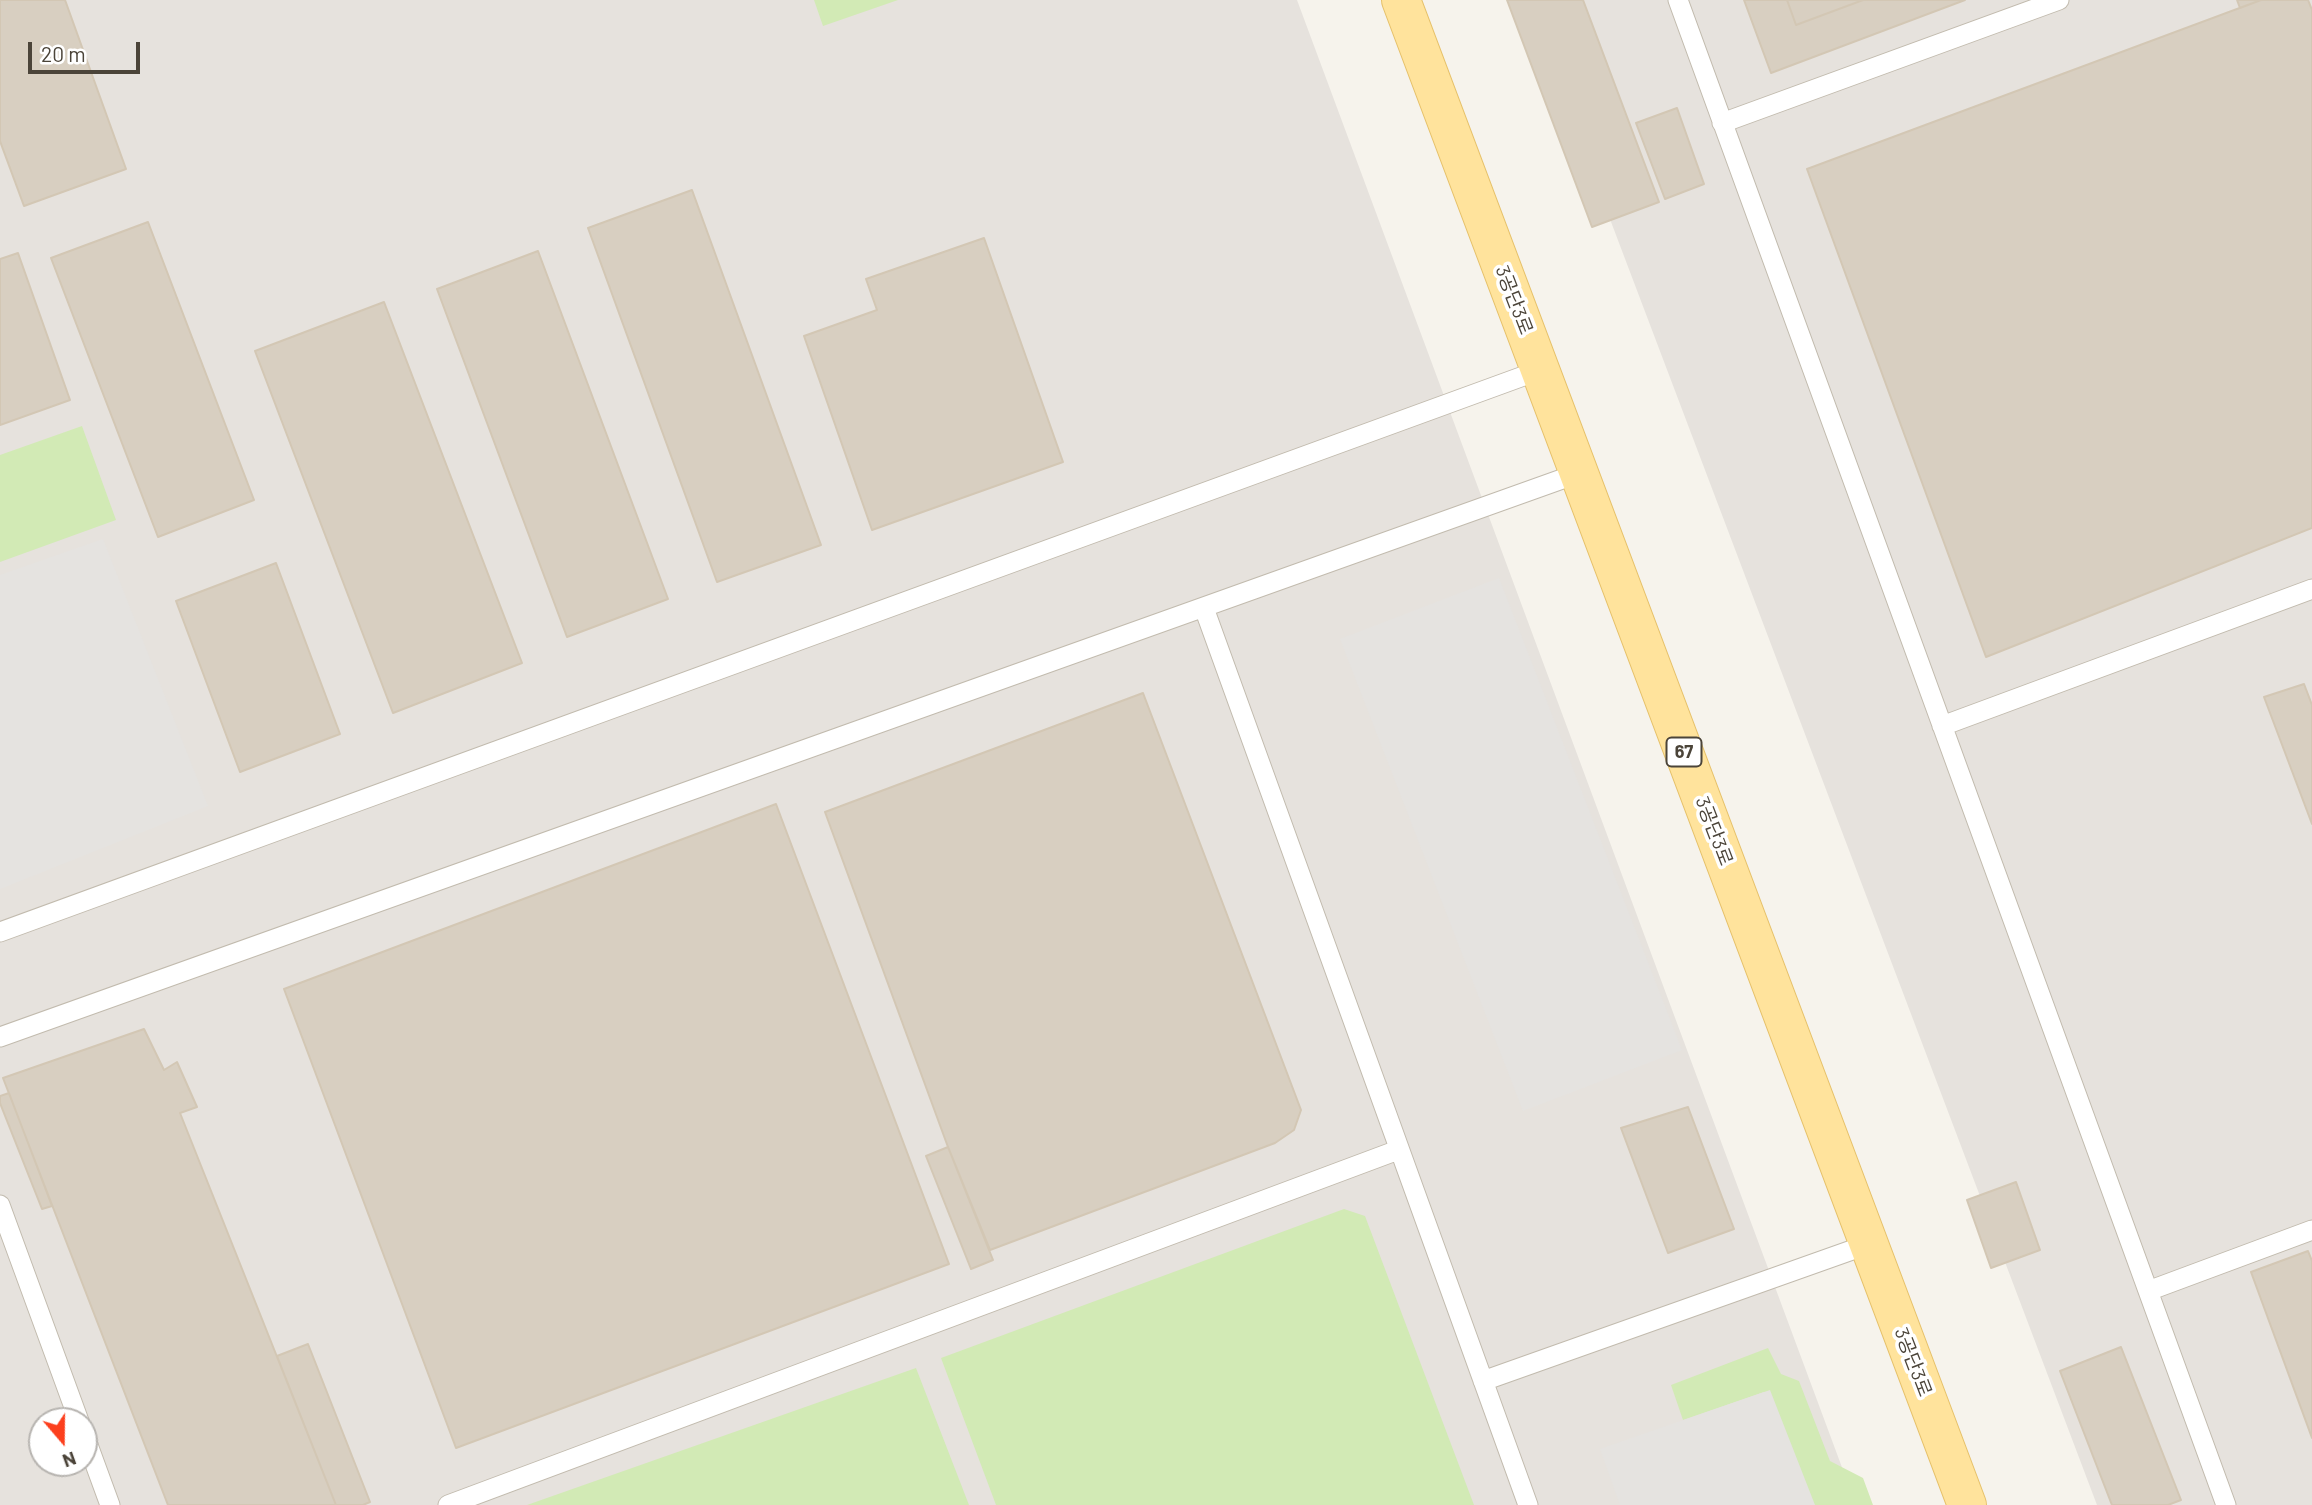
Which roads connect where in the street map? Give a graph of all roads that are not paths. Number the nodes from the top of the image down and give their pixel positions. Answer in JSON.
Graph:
{"nodes":[{"id":1,"x":1401,"y":0,"type":"edge"},
{"id":2,"x":1678,"y":0,"type":"edge"},
{"id":3,"x":2059,"y":0,"type":"edge"},
{"id":4,"x":1722,"y":123,"type":"junction"},
{"id":5,"x":1540,"y":370,"type":"junction"},
{"id":6,"x":1579,"y":473,"type":"junction"},
{"id":7,"x":2312,"y":589,"type":"edge"},
{"id":8,"x":1204,"y":608,"type":"junction"},
{"id":9,"x":1942,"y":726,"type":"junction"},
{"id":10,"x":0,"y":932,"type":"edge"},
{"id":11,"x":0,"y":1037,"type":"edge"},
{"id":12,"x":1398,"y":1150,"type":"junction"},
{"id":13,"x":0,"y":1205,"type":"edge"},
{"id":14,"x":2312,"y":1230,"type":"edge"},
{"id":15,"x":1869,"y":1244,"type":"junction"},
{"id":16,"x":2148,"y":1291,"type":"junction"},
{"id":17,"x":1483,"y":1381,"type":"junction"},
{"id":18,"x":74,"y":1407,"type":"edge"},
{"id":19,"x":98,"y":1472,"type":"edge"},
{"id":20,"x":110,"y":1505,"type":"edge"},
{"id":21,"x":448,"y":1505,"type":"edge"},
{"id":22,"x":1528,"y":1505,"type":"edge"},
{"id":23,"x":1967,"y":1505,"type":"edge"},
{"id":24,"x":2226,"y":1505,"type":"edge"}],
"edges":[{"from":1,"to":5,"type":"main road","name":"3공단3로","number":"67"},
{"from":2,"to":4,"type":"lane"},
{"from":3,"to":4,"type":"lane"},
{"from":4,"to":9,"type":"lane"},
{"from":5,"to":6,"type":"main road","name":"3공단3로","number":"67"},
{"from":5,"to":10,"type":"lane"},
{"from":6,"to":8,"type":"lane"},
{"from":6,"to":15,"type":"main road","name":"3공단3로","number":"67"},
{"from":7,"to":9,"type":"lane"},
{"from":8,"to":11,"type":"lane"},
{"from":8,"to":12,"type":"lane"},
{"from":9,"to":16,"type":"lane"},
{"from":12,"to":17,"type":"lane"},
{"from":12,"to":21,"type":"lane"},
{"from":13,"to":18,"type":"lane"},
{"from":14,"to":16,"type":"lane"},
{"from":15,"to":17,"type":"lane"},
{"from":15,"to":23,"type":"main road","name":"3공단3로","number":"67"},
{"from":16,"to":24,"type":"lane"},
{"from":17,"to":22,"type":"lane"},
{"from":19,"to":20,"type":"lane"}]}
